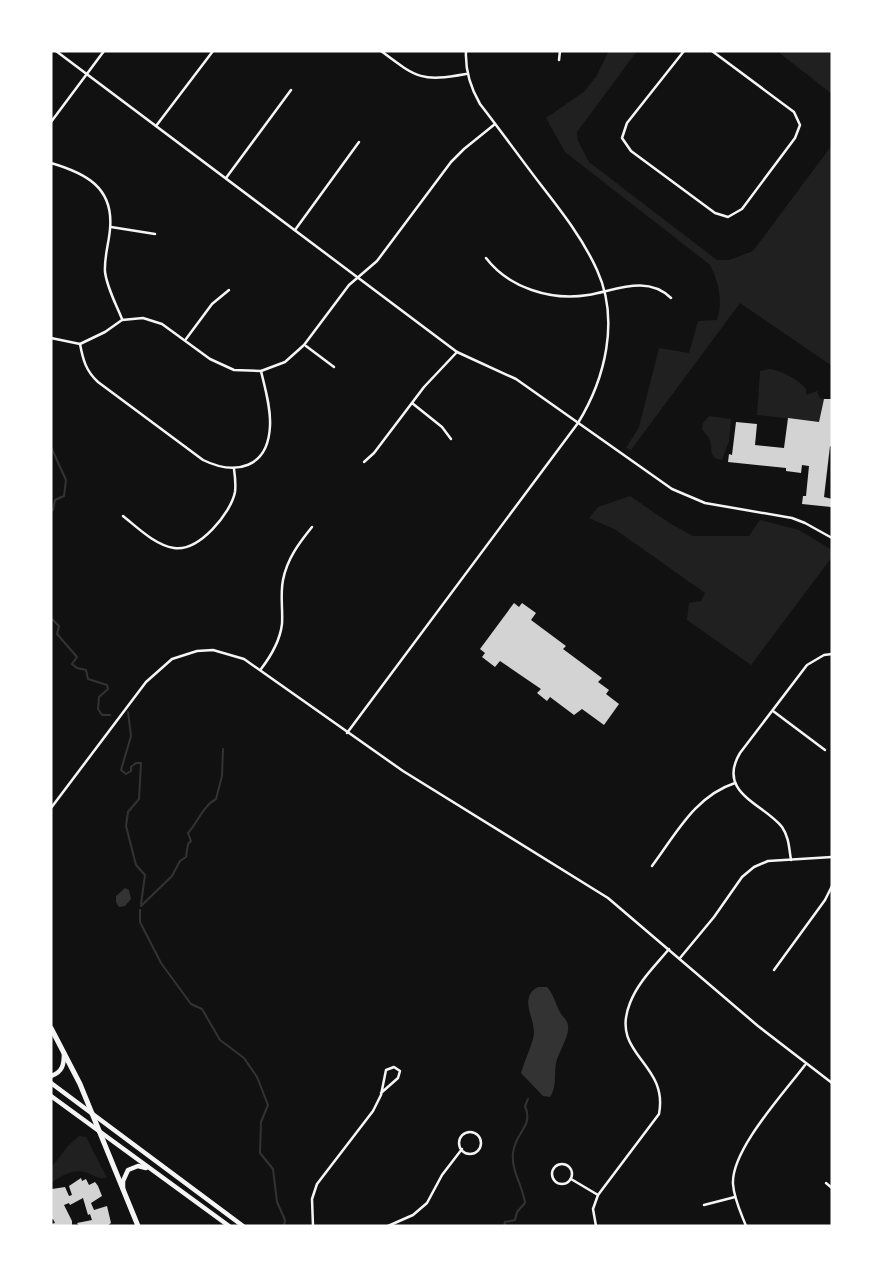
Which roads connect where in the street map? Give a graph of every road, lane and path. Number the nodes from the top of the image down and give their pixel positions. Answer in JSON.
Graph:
{"nodes":[{"id":1,"x":55,"y":51,"type":"edge"},
{"id":2,"x":104,"y":51,"type":"edge"},
{"id":3,"x":213,"y":51,"type":"edge"},
{"id":4,"x":380,"y":51,"type":"edge"},
{"id":5,"x":466,"y":51,"type":"edge"},
{"id":6,"x":560,"y":51,"type":"edge"},
{"id":7,"x":684,"y":51,"type":"edge"},
{"id":8,"x":712,"y":51,"type":"edge"},
{"id":9,"x":559,"y":60,"type":"dead end"},
{"id":10,"x":87,"y":74,"type":"junction"},
{"id":11,"x":467,"y":74,"type":"junction"},
{"id":12,"x":292,"y":90,"type":"dead end"},
{"id":13,"x":51,"y":122,"type":"edge"},
{"id":14,"x":495,"y":124,"type":"junction"},
{"id":15,"x":156,"y":126,"type":"junction"},
{"id":16,"x":359,"y":142,"type":"dead end"},
{"id":17,"x":51,"y":163,"type":"edge"},
{"id":18,"x":226,"y":178,"type":"junction"},
{"id":19,"x":111,"y":227,"type":"junction"},
{"id":20,"x":295,"y":230,"type":"junction"},
{"id":21,"x":155,"y":234,"type":"dead end"},
{"id":22,"x":486,"y":258,"type":"dead end"},
{"id":23,"x":357,"y":277,"type":"junction"},
{"id":24,"x":229,"y":289,"type":"dead end"},
{"id":25,"x":603,"y":292,"type":"junction"},
{"id":26,"x":671,"y":298,"type":"dead end"},
{"id":27,"x":122,"y":320,"type":"junction"},
{"id":28,"x":51,"y":338,"type":"edge"},
{"id":29,"x":186,"y":340,"type":"junction"},
{"id":30,"x":80,"y":344,"type":"junction"},
{"id":31,"x":304,"y":345,"type":"junction"},
{"id":32,"x":457,"y":352,"type":"junction"},
{"id":33,"x":334,"y":367,"type":"dead end"},
{"id":34,"x":261,"y":371,"type":"junction"},
{"id":35,"x":412,"y":403,"type":"junction"},
{"id":36,"x":578,"y":423,"type":"junction"},
{"id":37,"x":451,"y":439,"type":"dead end"},
{"id":38,"x":364,"y":462,"type":"dead end"},
{"id":39,"x":234,"y":470,"type":"junction"},
{"id":40,"x":123,"y":516,"type":"dead end"},
{"id":41,"x":312,"y":527,"type":"dead end"},
{"id":42,"x":832,"y":538,"type":"edge"},
{"id":43,"x":832,"y":654,"type":"edge"},
{"id":44,"x":261,"y":669,"type":"junction"},
{"id":45,"x":773,"y":711,"type":"junction"},
{"id":46,"x":347,"y":733,"type":"junction"},
{"id":47,"x":825,"y":750,"type":"dead end"},
{"id":48,"x":735,"y":783,"type":"junction"},
{"id":49,"x":51,"y":808,"type":"edge"},
{"id":50,"x":832,"y":857,"type":"edge"},
{"id":51,"x":791,"y":860,"type":"junction"},
{"id":52,"x":652,"y":866,"type":"dead end"},
{"id":53,"x":832,"y":886,"type":"edge"},
{"id":54,"x":669,"y":949,"type":"junction"},
{"id":55,"x":680,"y":958,"type":"junction"},
{"id":56,"x":774,"y":970,"type":"dead end"},
{"id":57,"x":51,"y":1028,"type":"edge"},
{"id":58,"x":64,"y":1052,"type":"junction"},
{"id":59,"x":806,"y":1063,"type":"junction"},
{"id":60,"x":51,"y":1076,"type":"edge"},
{"id":61,"x":51,"y":1083,"type":"edge"},
{"id":62,"x":832,"y":1083,"type":"edge"},
{"id":63,"x":381,"y":1093,"type":"junction"},
{"id":64,"x":51,"y":1096,"type":"edge"},
{"id":65,"x":94,"y":1114,"type":"junction"},
{"id":66,"x":101,"y":1133,"type":"junction"},
{"id":67,"x":462,"y":1149,"type":"junction"},
{"id":68,"x":152,"y":1170,"type":"junction"},
{"id":69,"x":571,"y":1179,"type":"junction"},
{"id":70,"x":825,"y":1183,"type":"dead end"},
{"id":71,"x":832,"y":1188,"type":"edge"},
{"id":72,"x":123,"y":1190,"type":"junction"},
{"id":73,"x":598,"y":1195,"type":"junction"},
{"id":74,"x":735,"y":1196,"type":"junction"},
{"id":75,"x":704,"y":1205,"type":"dead end"},
{"id":76,"x":138,"y":1226,"type":"edge"},
{"id":77,"x":229,"y":1226,"type":"edge"},
{"id":78,"x":243,"y":1226,"type":"edge"},
{"id":79,"x":313,"y":1226,"type":"edge"},
{"id":80,"x":388,"y":1226,"type":"edge"},
{"id":81,"x":596,"y":1226,"type":"edge"},
{"id":82,"x":746,"y":1226,"type":"edge"}],
"edges":[{"from":1,"to":10,"type":"street"},
{"from":2,"to":10,"type":"street"},
{"from":3,"to":15,"type":"street"},
{"from":4,"to":11,"type":"street"},
{"from":5,"to":11,"type":"street"},
{"from":6,"to":9,"type":"street"},
{"from":7,"to":8,"type":"street"},
{"from":10,"to":13,"type":"street"},
{"from":10,"to":15,"type":"street"},
{"from":11,"to":14,"type":"street"},
{"from":12,"to":18,"type":"street"},
{"from":14,"to":23,"type":"street"},
{"from":14,"to":25,"type":"street"},
{"from":15,"to":18,"type":"street"},
{"from":16,"to":20,"type":"street"},
{"from":17,"to":19,"type":"street"},
{"from":18,"to":20,"type":"street"},
{"from":19,"to":21,"type":"street"},
{"from":19,"to":27,"type":"street"},
{"from":20,"to":23,"type":"street"},
{"from":22,"to":25,"type":"street"},
{"from":23,"to":31,"type":"street"},
{"from":23,"to":32,"type":"street"},
{"from":24,"to":29,"type":"street"},
{"from":25,"to":26,"type":"street"},
{"from":25,"to":36,"type":"street"},
{"from":27,"to":29,"type":"street"},
{"from":27,"to":30,"type":"street"},
{"from":28,"to":30,"type":"street"},
{"from":29,"to":34,"type":"street"},
{"from":30,"to":39,"type":"street"},
{"from":31,"to":33,"type":"street"},
{"from":31,"to":34,"type":"street"},
{"from":32,"to":35,"type":"street"},
{"from":32,"to":36,"type":"street"},
{"from":34,"to":39,"type":"street"},
{"from":35,"to":37,"type":"street"},
{"from":35,"to":38,"type":"street"},
{"from":36,"to":42,"type":"street"},
{"from":36,"to":46,"type":"street"},
{"from":39,"to":40,"type":"street"},
{"from":41,"to":44,"type":"street"},
{"from":43,"to":45,"type":"street"},
{"from":44,"to":46,"type":"street"},
{"from":44,"to":49,"type":"street"},
{"from":45,"to":47,"type":"street"},
{"from":45,"to":48,"type":"street"},
{"from":46,"to":54,"type":"street"},
{"from":48,"to":51,"type":"street"},
{"from":48,"to":52,"type":"street"},
{"from":50,"to":51,"type":"street"},
{"from":51,"to":55,"type":"street"},
{"from":53,"to":56,"type":"street"},
{"from":54,"to":55,"type":"street"},
{"from":54,"to":73,"type":"street"},
{"from":55,"to":59,"type":"street"},
{"from":57,"to":58,"type":"highway"},
{"from":58,"to":60,"type":"main road"},
{"from":58,"to":65,"type":"highway"},
{"from":59,"to":62,"type":"street"},
{"from":59,"to":74,"type":"street"},
{"from":61,"to":65,"type":"main road"},
{"from":63,"to":63,"type":"street"},
{"from":63,"to":79,"type":"street"},
{"from":64,"to":66,"type":"main road"},
{"from":65,"to":66,"type":"highway"},
{"from":65,"to":78,"type":"main road"},
{"from":66,"to":68,"type":"main road"},
{"from":66,"to":72,"type":"highway"},
{"from":67,"to":67,"type":"street"},
{"from":67,"to":80,"type":"street"},
{"from":68,"to":72,"type":"main road"},
{"from":68,"to":77,"type":"main road"},
{"from":69,"to":69,"type":"street"},
{"from":69,"to":73,"type":"street"},
{"from":70,"to":71,"type":"street"},
{"from":72,"to":76,"type":"highway"},
{"from":73,"to":81,"type":"street"},
{"from":74,"to":75,"type":"street"},
{"from":74,"to":82,"type":"street"}]}
